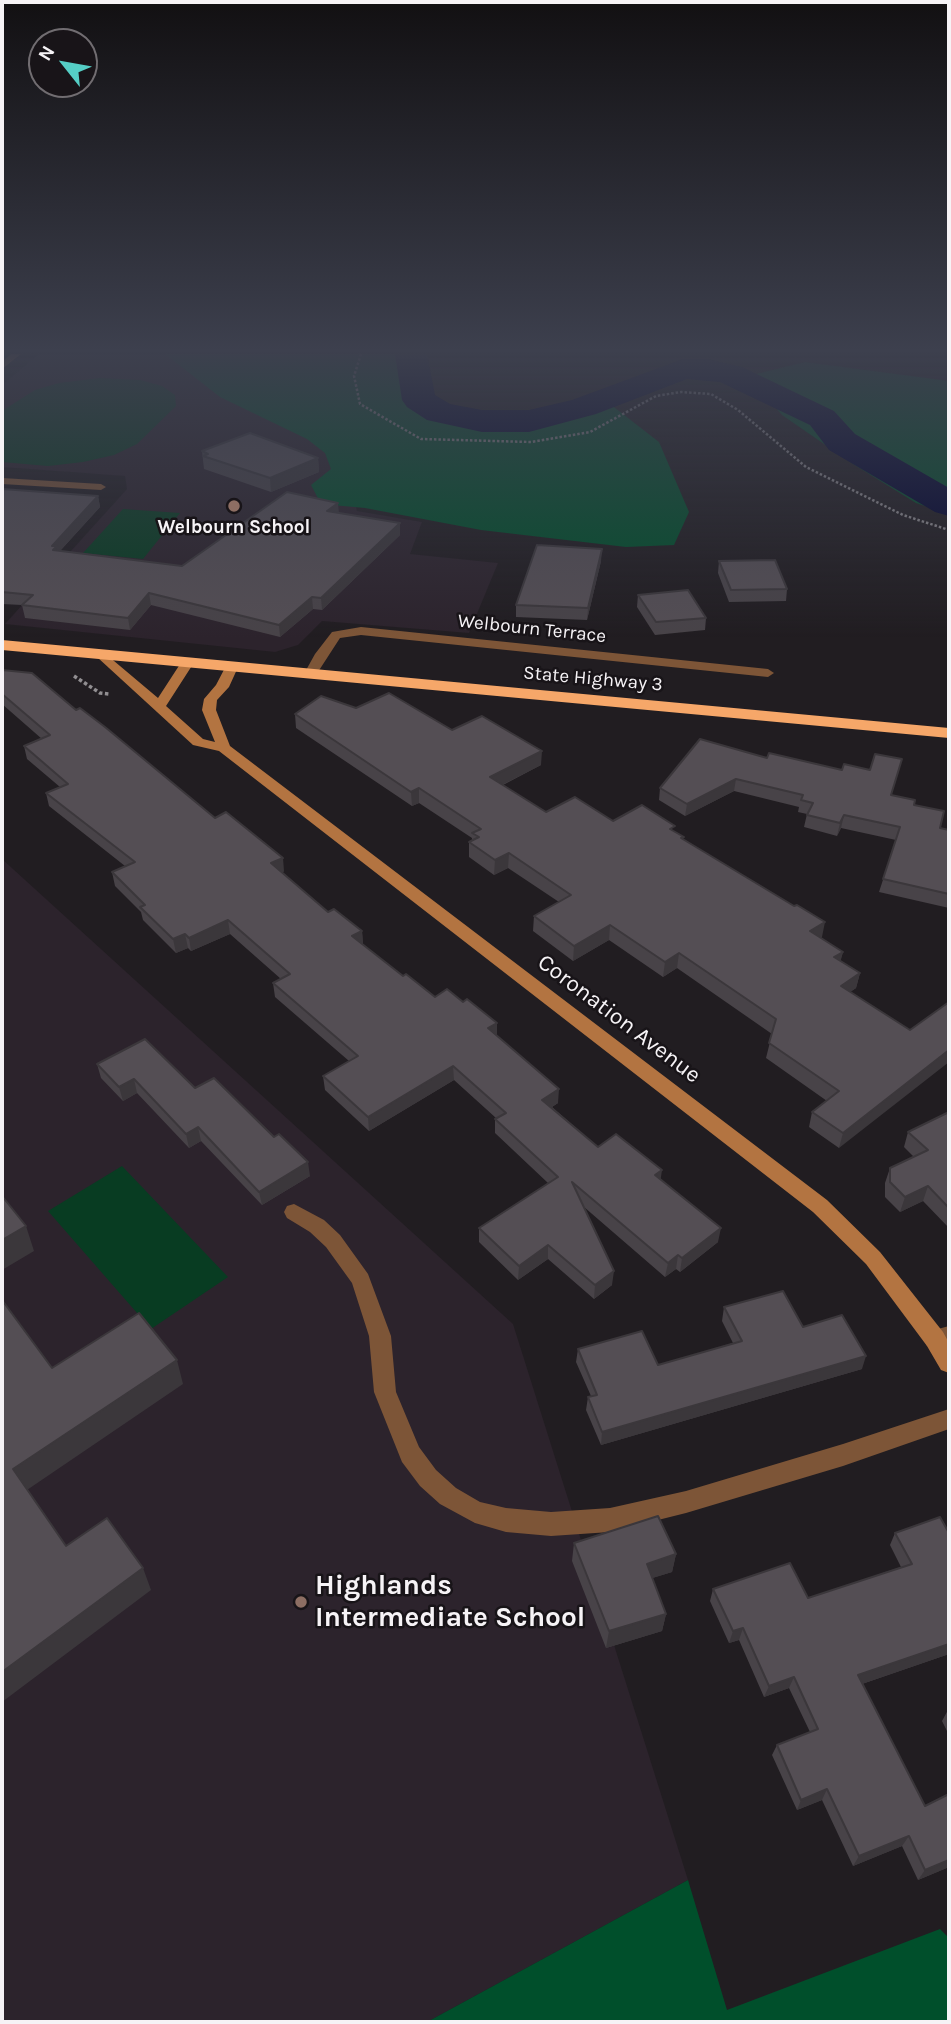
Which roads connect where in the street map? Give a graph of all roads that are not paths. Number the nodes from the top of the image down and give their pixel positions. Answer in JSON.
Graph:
{"nodes":[{"id":1,"x":2,"y":481,"type":"edge"},
{"id":2,"x":101,"y":487,"type":"dead end"},
{"id":3,"x":2,"y":645,"type":"edge"},
{"id":4,"x":101,"y":654,"type":"junction"},
{"id":5,"x":189,"y":661,"type":"junction"},
{"id":6,"x":233,"y":665,"type":"junction"},
{"id":7,"x":312,"y":673,"type":"junction"},
{"id":8,"x":768,"y":673,"type":"dead end"},
{"id":9,"x":158,"y":708,"type":"junction"},
{"id":10,"x":949,"y":733,"type":"edge"},
{"id":11,"x":224,"y":748,"type":"junction"},
{"id":12,"x":294,"y":1212,"type":"dead end"},
{"id":13,"x":942,"y":1337,"type":"edge"},
{"id":14,"x":949,"y":1363,"type":"edge"},
{"id":15,"x":949,"y":1419,"type":"edge"}],
"edges":[{"from":1,"to":2,"type":"street"},
{"from":3,"to":4,"type":"highway"},
{"from":4,"to":5,"type":"highway"},
{"from":4,"to":9,"type":"main road","name":"Coronation Avenue"},
{"from":5,"to":6,"type":"highway"},
{"from":5,"to":9,"type":"main road"},
{"from":6,"to":7,"type":"highway","name":"State Highway 3"},
{"from":6,"to":11,"type":"main road"},
{"from":7,"to":8,"type":"street","name":"Welbourn Terrace"},
{"from":7,"to":10,"type":"highway","name":"State Highway 3"},
{"from":9,"to":11,"type":"main road","name":"Coronation Avenue"},
{"from":11,"to":13,"type":"main road","name":"Coronation Avenue"},
{"from":12,"to":15,"type":"street"},
{"from":13,"to":14,"type":"main road","name":"Coronation Avenue"}]}
